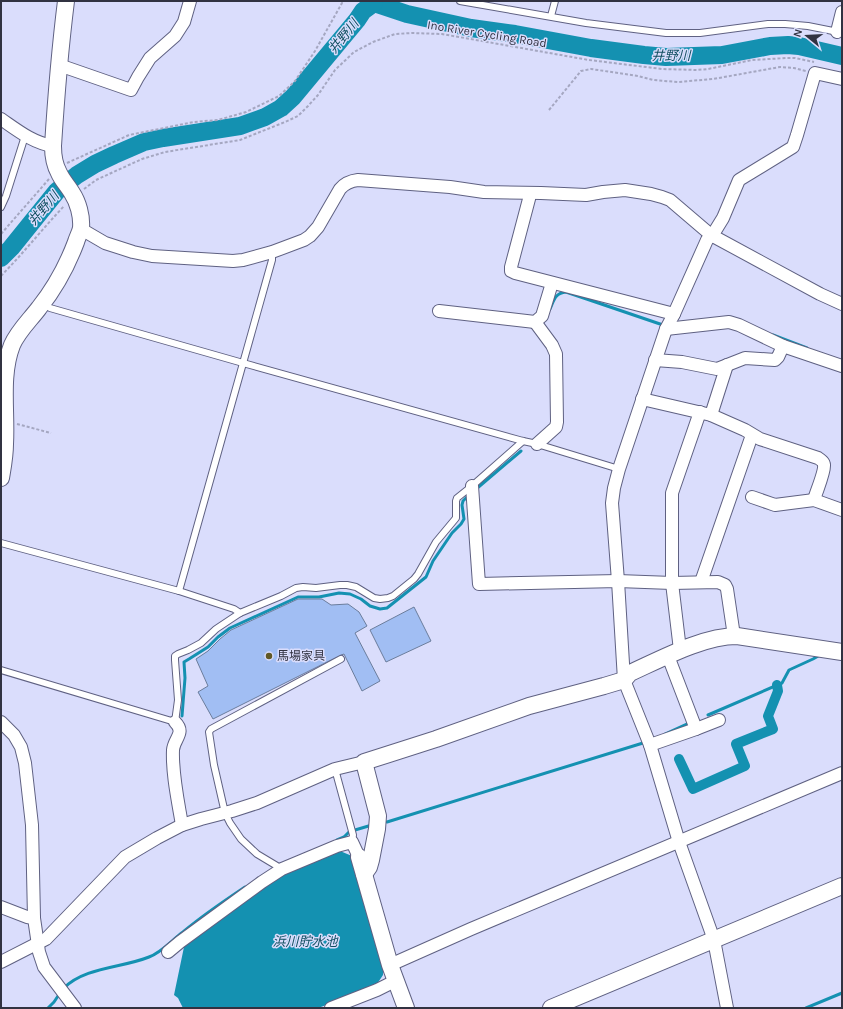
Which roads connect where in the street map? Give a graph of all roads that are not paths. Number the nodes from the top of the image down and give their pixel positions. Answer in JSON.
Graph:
{"nodes":[{"id":1,"x":66,"y":1,"type":"edge"},
{"id":2,"x":190,"y":1,"type":"edge"},
{"id":3,"x":460,"y":1,"type":"edge"},
{"id":4,"x":555,"y":1,"type":"edge"},
{"id":5,"x":842,"y":12,"type":"edge"},
{"id":6,"x":550,"y":16,"type":"junction"},
{"id":7,"x":839,"y":32,"type":"edge"},
{"id":8,"x":59,"y":65,"type":"junction"},
{"id":9,"x":842,"y":79,"type":"edge"},
{"id":10,"x":1,"y":119,"type":"edge"},
{"id":11,"x":25,"y":136,"type":"junction"},
{"id":12,"x":53,"y":146,"type":"junction"},
{"id":13,"x":530,"y":193,"type":"junction"},
{"id":14,"x":1,"y":207,"type":"edge"},
{"id":15,"x":81,"y":228,"type":"junction"},
{"id":16,"x":711,"y":235,"type":"junction"},
{"id":17,"x":272,"y":252,"type":"junction"},
{"id":18,"x":552,"y":283,"type":"junction"},
{"id":19,"x":43,"y":303,"type":"junction"},
{"id":20,"x":842,"y":304,"type":"edge"},
{"id":21,"x":439,"y":311,"type":"dead end"},
{"id":22,"x":674,"y":314,"type":"junction"},
{"id":23,"x":535,"y":322,"type":"junction"},
{"id":24,"x":666,"y":329,"type":"junction"},
{"id":25,"x":782,"y":346,"type":"junction"},
{"id":26,"x":655,"y":360,"type":"junction"},
{"id":27,"x":243,"y":363,"type":"junction"},
{"id":28,"x":727,"y":365,"type":"junction"},
{"id":29,"x":842,"y":366,"type":"edge"},
{"id":30,"x":642,"y":399,"type":"junction"},
{"id":31,"x":706,"y":413,"type":"junction"},
{"id":32,"x":752,"y":435,"type":"junction"},
{"id":33,"x":523,"y":441,"type":"junction"},
{"id":34,"x":537,"y":444,"type":"junction"},
{"id":35,"x":619,"y":469,"type":"junction"},
{"id":36,"x":1,"y":478,"type":"edge"},
{"id":37,"x":472,"y":486,"type":"junction"},
{"id":38,"x":752,"y":497,"type":"dead end"},
{"id":39,"x":814,"y":500,"type":"junction"},
{"id":40,"x":841,"y":506,"type":"edge"},
{"id":41,"x":1,"y":543,"type":"edge"},
{"id":42,"x":618,"y":580,"type":"junction"},
{"id":43,"x":701,"y":582,"type":"junction"},
{"id":44,"x":672,"y":583,"type":"junction"},
{"id":45,"x":179,"y":591,"type":"junction"},
{"id":46,"x":240,"y":613,"type":"junction"},
{"id":47,"x":734,"y":636,"type":"junction"},
{"id":48,"x":842,"y":652,"type":"edge"},
{"id":49,"x":674,"y":653,"type":"junction"},
{"id":50,"x":341,"y":659,"type":"dead end"},
{"id":51,"x":1,"y":670,"type":"edge"},
{"id":52,"x":624,"y":680,"type":"junction"},
{"id":53,"x":718,"y":720,"type":"dead end"},
{"id":54,"x":1,"y":722,"type":"edge"},
{"id":55,"x":175,"y":722,"type":"junction"},
{"id":56,"x":696,"y":729,"type":"junction"},
{"id":57,"x":650,"y":745,"type":"junction"},
{"id":58,"x":364,"y":762,"type":"junction"},
{"id":59,"x":335,"y":769,"type":"junction"},
{"id":60,"x":842,"y":773,"type":"edge"},
{"id":61,"x":225,"y":813,"type":"junction"},
{"id":62,"x":182,"y":825,"type":"junction"},
{"id":63,"x":352,"y":842,"type":"junction"},
{"id":64,"x":679,"y":842,"type":"junction"},
{"id":65,"x":359,"y":858,"type":"joint"},
{"id":66,"x":282,"y":869,"type":"junction"},
{"id":67,"x":364,"y":874,"type":"junction"},
{"id":68,"x":842,"y":886,"type":"edge"},
{"id":69,"x":1,"y":907,"type":"edge"},
{"id":70,"x":34,"y":918,"type":"junction"},
{"id":71,"x":714,"y":940,"type":"junction"},
{"id":72,"x":37,"y":942,"type":"junction"},
{"id":73,"x":168,"y":952,"type":"dead end"},
{"id":74,"x":1,"y":962,"type":"edge"},
{"id":75,"x":390,"y":965,"type":"junction"},
{"id":76,"x":396,"y":980,"type":"junction"},
{"id":77,"x":75,"y":1008,"type":"edge"},
{"id":78,"x":331,"y":1008,"type":"edge"},
{"id":79,"x":406,"y":1008,"type":"edge"},
{"id":80,"x":551,"y":1008,"type":"edge"},
{"id":81,"x":727,"y":1008,"type":"edge"}],
"edges":[{"from":1,"to":8,"type":"street"},
{"from":2,"to":8,"type":"street"},
{"from":3,"to":6,"type":"lane"},
{"from":4,"to":6,"type":"lane"},
{"from":5,"to":7,"type":"street"},
{"from":6,"to":7,"type":"lane"},
{"from":8,"to":12,"type":"street"},
{"from":9,"to":16,"type":"street"},
{"from":10,"to":11,"type":"street"},
{"from":11,"to":12,"type":"street"},
{"from":11,"to":14,"type":"lane"},
{"from":12,"to":15,"type":"street"},
{"from":13,"to":16,"type":"street"},
{"from":13,"to":17,"type":"street"},
{"from":13,"to":18,"type":"street"},
{"from":15,"to":17,"type":"street"},
{"from":15,"to":19,"type":"street"},
{"from":16,"to":20,"type":"street"},
{"from":16,"to":22,"type":"street"},
{"from":17,"to":27,"type":"lane"},
{"from":18,"to":22,"type":"street"},
{"from":18,"to":23,"type":"street"},
{"from":19,"to":27,"type":"lane"},
{"from":19,"to":36,"type":"street"},
{"from":21,"to":23,"type":"street"},
{"from":22,"to":24,"type":"street"},
{"from":23,"to":34,"type":"street"},
{"from":24,"to":25,"type":"street"},
{"from":24,"to":26,"type":"street"},
{"from":25,"to":28,"type":"street"},
{"from":25,"to":29,"type":"street"},
{"from":26,"to":28,"type":"street"},
{"from":26,"to":30,"type":"street"},
{"from":27,"to":33,"type":"lane"},
{"from":27,"to":45,"type":"lane"},
{"from":28,"to":31,"type":"street"},
{"from":30,"to":31,"type":"street"},
{"from":30,"to":35,"type":"street"},
{"from":31,"to":32,"type":"street"},
{"from":31,"to":44,"type":"street"},
{"from":32,"to":39,"type":"street"},
{"from":32,"to":43,"type":"street"},
{"from":33,"to":34,"type":"lane"},
{"from":33,"to":37,"type":"lane"},
{"from":34,"to":35,"type":"lane"},
{"from":35,"to":42,"type":"street"},
{"from":37,"to":42,"type":"street"},
{"from":37,"to":46,"type":"lane"},
{"from":38,"to":39,"type":"street"},
{"from":39,"to":40,"type":"street"},
{"from":41,"to":45,"type":"lane"},
{"from":42,"to":44,"type":"street"},
{"from":42,"to":52,"type":"street"},
{"from":43,"to":44,"type":"street"},
{"from":43,"to":47,"type":"street"},
{"from":44,"to":49,"type":"street"},
{"from":45,"to":46,"type":"lane"},
{"from":46,"to":55,"type":"lane"},
{"from":47,"to":48,"type":"street"},
{"from":47,"to":49,"type":"street"},
{"from":49,"to":52,"type":"street"},
{"from":49,"to":56,"type":"street"},
{"from":50,"to":61,"type":"lane"},
{"from":51,"to":55,"type":"lane"},
{"from":52,"to":57,"type":"street"},
{"from":52,"to":58,"type":"street"},
{"from":53,"to":56,"type":"street"},
{"from":54,"to":70,"type":"street"},
{"from":55,"to":62,"type":"street"},
{"from":56,"to":57,"type":"street"},
{"from":57,"to":64,"type":"street"},
{"from":58,"to":59,"type":"street"},
{"from":58,"to":67,"type":"street"},
{"from":59,"to":61,"type":"street"},
{"from":59,"to":63,"type":"lane"},
{"from":60,"to":64,"type":"street"},
{"from":61,"to":62,"type":"street"},
{"from":61,"to":66,"type":"lane"},
{"from":62,"to":72,"type":"street"},
{"from":63,"to":65,"type":"street"},
{"from":63,"to":66,"type":"street"},
{"from":64,"to":71,"type":"street"},
{"from":64,"to":75,"type":"street"},
{"from":65,"to":67,"type":"street"},
{"from":66,"to":73,"type":"street"},
{"from":67,"to":75,"type":"street"},
{"from":68,"to":71,"type":"street"},
{"from":69,"to":70,"type":"street"},
{"from":70,"to":72,"type":"street"},
{"from":71,"to":80,"type":"street"},
{"from":71,"to":81,"type":"street"},
{"from":72,"to":74,"type":"street"},
{"from":72,"to":77,"type":"street"},
{"from":75,"to":76,"type":"street"},
{"from":76,"to":78,"type":"street"},
{"from":76,"to":79,"type":"street"}]}
